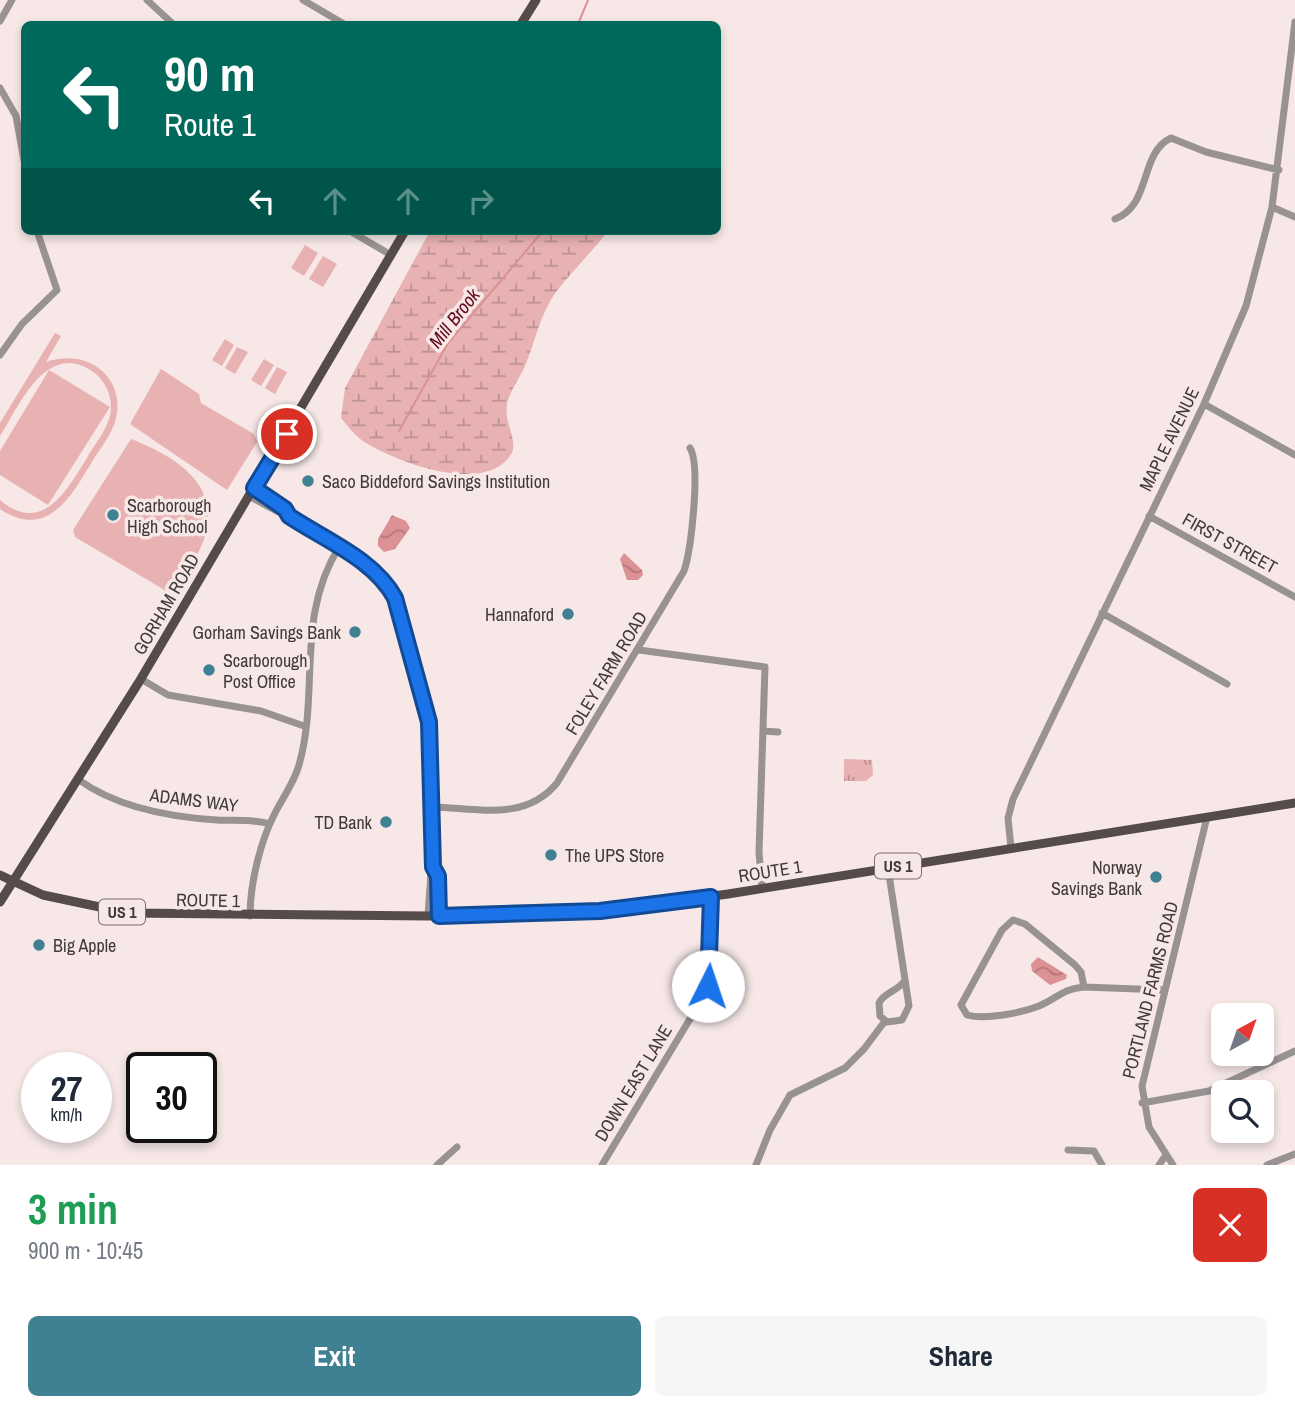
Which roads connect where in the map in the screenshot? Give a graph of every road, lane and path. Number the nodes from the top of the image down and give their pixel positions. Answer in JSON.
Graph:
{"nodes":[{"id":1,"x":12,"y":0,"type":"edge"},
{"id":2,"x":147,"y":0,"type":"edge"},
{"id":3,"x":303,"y":0,"type":"edge"},
{"id":4,"x":536,"y":0,"type":"edge"},
{"id":5,"x":0,"y":20,"type":"edge"},
{"id":6,"x":170,"y":21,"type":"edge"},
{"id":7,"x":339,"y":21,"type":"edge"},
{"id":8,"x":523,"y":21,"type":"edge"},
{"id":9,"x":1295,"y":22,"type":"edge"},
{"id":10,"x":0,"y":89,"type":"edge"},
{"id":11,"x":21,"y":144,"type":"edge"},
{"id":12,"x":1279,"y":170,"type":"junction"},
{"id":13,"x":1272,"y":207,"type":"junction"},
{"id":14,"x":1295,"y":217,"type":"edge"},
{"id":15,"x":1115,"y":219,"type":"dead end"},
{"id":16,"x":38,"y":235,"type":"edge"},
{"id":17,"x":357,"y":235,"type":"edge"},
{"id":18,"x":403,"y":235,"type":"edge"},
{"id":19,"x":391,"y":255,"type":"junction"},
{"id":20,"x":0,"y":355,"type":"edge"},
{"id":21,"x":1204,"y":404,"type":"junction"},
{"id":22,"x":691,"y":448,"type":"dead end"},
{"id":23,"x":1295,"y":455,"type":"edge"},
{"id":24,"x":251,"y":492,"type":"junction"},
{"id":25,"x":1149,"y":516,"type":"junction"},
{"id":26,"x":339,"y":547,"type":"junction"},
{"id":27,"x":1295,"y":597,"type":"edge"},
{"id":28,"x":1102,"y":613,"type":"junction"},
{"id":29,"x":639,"y":650,"type":"junction"},
{"id":30,"x":141,"y":679,"type":"junction"},
{"id":31,"x":1227,"y":684,"type":"dead end"},
{"id":32,"x":304,"y":726,"type":"junction"},
{"id":33,"x":763,"y":731,"type":"junction"},
{"id":34,"x":778,"y":733,"type":"dead end"},
{"id":35,"x":79,"y":780,"type":"junction"},
{"id":36,"x":1295,"y":803,"type":"edge"},
{"id":37,"x":432,"y":807,"type":"junction"},
{"id":38,"x":1207,"y":817,"type":"junction"},
{"id":39,"x":270,"y":824,"type":"junction"},
{"id":40,"x":1011,"y":848,"type":"junction"},
{"id":41,"x":433,"y":867,"type":"junction"},
{"id":42,"x":888,"y":868,"type":"junction"},
{"id":43,"x":0,"y":875,"type":"edge"},
{"id":44,"x":13,"y":881,"type":"junction"},
{"id":45,"x":762,"y":888,"type":"junction"},
{"id":46,"x":711,"y":897,"type":"junction"},
{"id":47,"x":0,"y":902,"type":"edge"},
{"id":48,"x":250,"y":916,"type":"junction"},
{"id":49,"x":428,"y":916,"type":"junction"},
{"id":50,"x":439,"y":916,"type":"junction"},
{"id":51,"x":905,"y":980,"type":"junction"},
{"id":52,"x":1084,"y":988,"type":"junction"},
{"id":53,"x":1164,"y":990,"type":"junction"},
{"id":54,"x":885,"y":1021,"type":"junction"},
{"id":55,"x":1295,"y":1051,"type":"edge"},
{"id":56,"x":1142,"y":1103,"type":"junction"},
{"id":57,"x":457,"y":1147,"type":"dead end"},
{"id":58,"x":1068,"y":1150,"type":"dead end"},
{"id":59,"x":1295,"y":1154,"type":"edge"},
{"id":60,"x":1166,"y":1155,"type":"junction"},
{"id":61,"x":437,"y":1165,"type":"edge"},
{"id":62,"x":602,"y":1165,"type":"edge"},
{"id":63,"x":756,"y":1165,"type":"edge"},
{"id":64,"x":1102,"y":1165,"type":"edge"},
{"id":65,"x":1159,"y":1165,"type":"edge"},
{"id":66,"x":1173,"y":1165,"type":"edge"},
{"id":67,"x":1267,"y":1165,"type":"edge"}],
"edges":[{"from":1,"to":5,"type":"street"},
{"from":2,"to":6,"type":"street"},
{"from":3,"to":7,"type":"street"},
{"from":4,"to":8,"type":"main road"},
{"from":9,"to":12,"type":"street","name":"MAPLE AVENUE"},
{"from":10,"to":11,"type":"street"},
{"from":12,"to":13,"type":"street","name":"MAPLE AVENUE"},
{"from":12,"to":15,"type":"street"},
{"from":13,"to":14,"type":"street"},
{"from":13,"to":21,"type":"street","name":"MAPLE AVENUE"},
{"from":16,"to":20,"type":"street"},
{"from":17,"to":19,"type":"street"},
{"from":18,"to":19,"type":"main road","name":"GORHAM ROAD"},
{"from":19,"to":24,"type":"main road","name":"GORHAM ROAD"},
{"from":21,"to":23,"type":"street"},
{"from":21,"to":25,"type":"street","name":"MAPLE AVENUE"},
{"from":22,"to":29,"type":"street","name":"FOLEY FARM ROAD"},
{"from":24,"to":26,"type":"street"},
{"from":24,"to":30,"type":"main road","name":"GORHAM ROAD"},
{"from":25,"to":27,"type":"street","name":"FIRST STREET"},
{"from":25,"to":28,"type":"street","name":"MAPLE AVENUE"},
{"from":26,"to":32,"type":"street"},
{"from":26,"to":37,"type":"street"},
{"from":28,"to":31,"type":"street"},
{"from":28,"to":40,"type":"street","name":"MAPLE AVENUE"},
{"from":29,"to":33,"type":"street"},
{"from":29,"to":37,"type":"street","name":"FOLEY FARM ROAD"},
{"from":30,"to":32,"type":"street"},
{"from":30,"to":35,"type":"main road","name":"GORHAM ROAD"},
{"from":32,"to":39,"type":"street"},
{"from":33,"to":34,"type":"street"},
{"from":33,"to":45,"type":"street"},
{"from":35,"to":39,"type":"street","name":"ADAMS WAY"},
{"from":35,"to":44,"type":"main road","name":"GORHAM ROAD"},
{"from":36,"to":38,"type":"main road","name":"ROUTE 1","number":"US 1"},
{"from":37,"to":41,"type":"street"},
{"from":38,"to":40,"type":"main road","name":"ROUTE 1","number":"US 1"},
{"from":38,"to":53,"type":"street","name":"PORTLAND FARMS ROAD"},
{"from":39,"to":48,"type":"street"},
{"from":40,"to":42,"type":"main road","name":"ROUTE 1","number":"US 1"},
{"from":41,"to":49,"type":"street"},
{"from":41,"to":50,"type":"street"},
{"from":42,"to":45,"type":"main road","name":"ROUTE 1","number":"US 1"},
{"from":42,"to":51,"type":"street"},
{"from":43,"to":44,"type":"main road","name":"ROUTE 1","number":"US 1"},
{"from":44,"to":47,"type":"main road","name":"GORHAM ROAD"},
{"from":44,"to":48,"type":"main road","name":"ROUTE 1","number":"US 1"},
{"from":45,"to":46,"type":"main road","name":"ROUTE 1","number":"US 1"},
{"from":46,"to":50,"type":"main road","name":"ROUTE 1","number":"US 1"},
{"from":46,"to":62,"type":"street","name":"DOWN EAST LANE"},
{"from":48,"to":49,"type":"main road","name":"ROUTE 1","number":"US 1"},
{"from":49,"to":50,"type":"main road","name":"ROUTE 1","number":"US 1"},
{"from":51,"to":54,"type":"street"},
{"from":51,"to":54,"type":"street"},
{"from":52,"to":52,"type":"street"},
{"from":52,"to":53,"type":"street"},
{"from":53,"to":56,"type":"street","name":"PORTLAND FARMS ROAD"},
{"from":54,"to":63,"type":"street"},
{"from":55,"to":56,"type":"street"},
{"from":56,"to":60,"type":"street","name":"PORTLAND FARMS ROAD"},
{"from":57,"to":61,"type":"street"},
{"from":58,"to":64,"type":"street"},
{"from":59,"to":67,"type":"street"},
{"from":60,"to":65,"type":"street"},
{"from":60,"to":66,"type":"street","name":"PORTLAND FARMS ROAD"}]}
